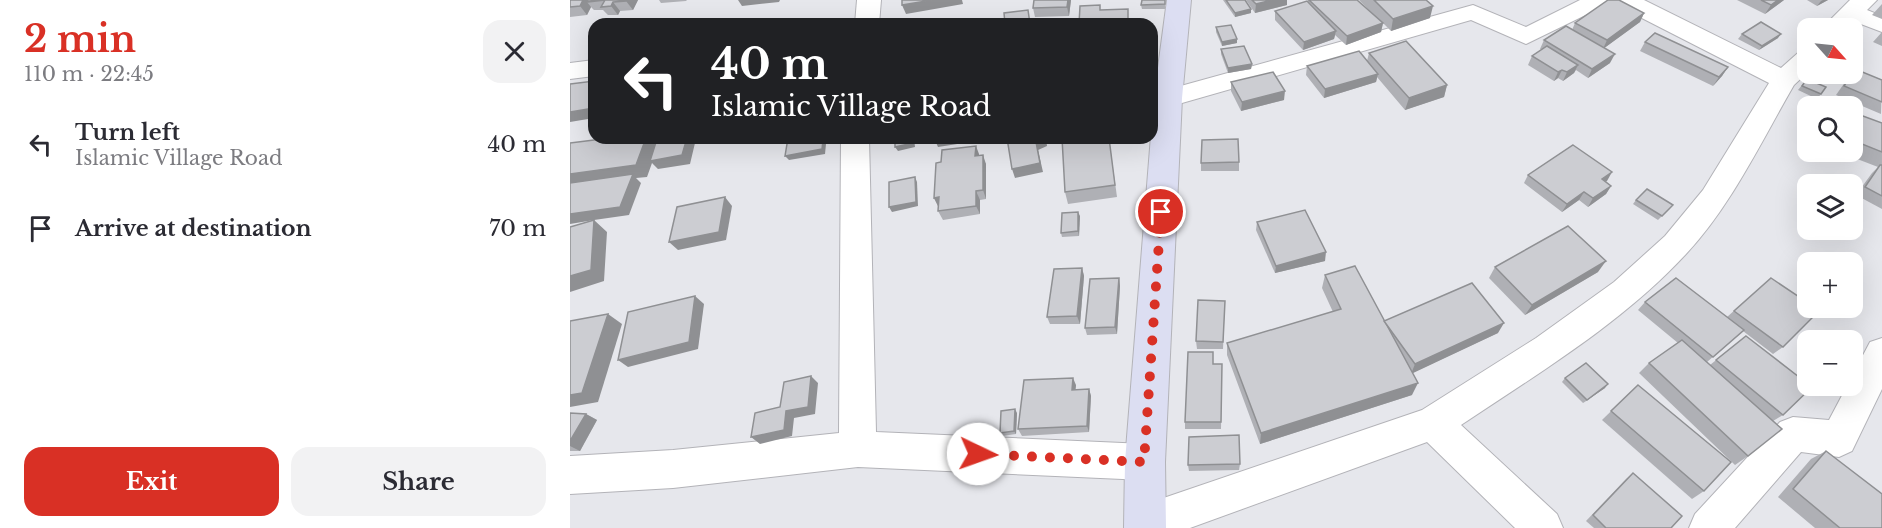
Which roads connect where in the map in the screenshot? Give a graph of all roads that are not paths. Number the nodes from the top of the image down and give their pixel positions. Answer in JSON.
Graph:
{"nodes":[{"id":1,"x":870,"y":0,"type":"edge"},
{"id":2,"x":1179,"y":0,"type":"edge"},
{"id":3,"x":1598,"y":0,"type":"edge"},
{"id":4,"x":1629,"y":0,"type":"edge"},
{"id":5,"x":1857,"y":5,"type":"edge"},
{"id":6,"x":868,"y":18,"type":"edge"},
{"id":7,"x":1844,"y":18,"type":"edge"},
{"id":8,"x":1882,"y":25,"type":"edge"},
{"id":9,"x":588,"y":68,"type":"edge"},
{"id":10,"x":1797,"y":68,"type":"edge"},
{"id":11,"x":570,"y":70,"type":"edge"},
{"id":12,"x":1784,"y":80,"type":"junction"},
{"id":13,"x":1168,"y":98,"type":"junction"},
{"id":14,"x":855,"y":144,"type":"edge"},
{"id":15,"x":1882,"y":353,"type":"edge"},
{"id":16,"x":1433,"y":423,"type":"junction"},
{"id":17,"x":858,"y":449,"type":"junction"},
{"id":18,"x":1144,"y":462,"type":"junction"},
{"id":19,"x":570,"y":475,"type":"edge"},
{"id":20,"x":1146,"y":526,"type":"edge"},
{"id":21,"x":1543,"y":528,"type":"edge"},
{"id":22,"x":1709,"y":528,"type":"edge"}],
"edges":[{"from":1,"to":6,"type":"street"},
{"from":2,"to":13,"type":"street"},
{"from":3,"to":13,"type":"street"},
{"from":4,"to":12,"type":"street"},
{"from":5,"to":7,"type":"street"},
{"from":5,"to":8,"type":"street"},
{"from":9,"to":11,"type":"street"},
{"from":10,"to":12,"type":"street"},
{"from":12,"to":16,"type":"street"},
{"from":13,"to":18,"type":"street"},
{"from":14,"to":17,"type":"street"},
{"from":15,"to":22,"type":"street"},
{"from":16,"to":20,"type":"street"},
{"from":16,"to":21,"type":"street"},
{"from":17,"to":18,"type":"street"},
{"from":17,"to":19,"type":"street"},
{"from":18,"to":20,"type":"street"}]}
